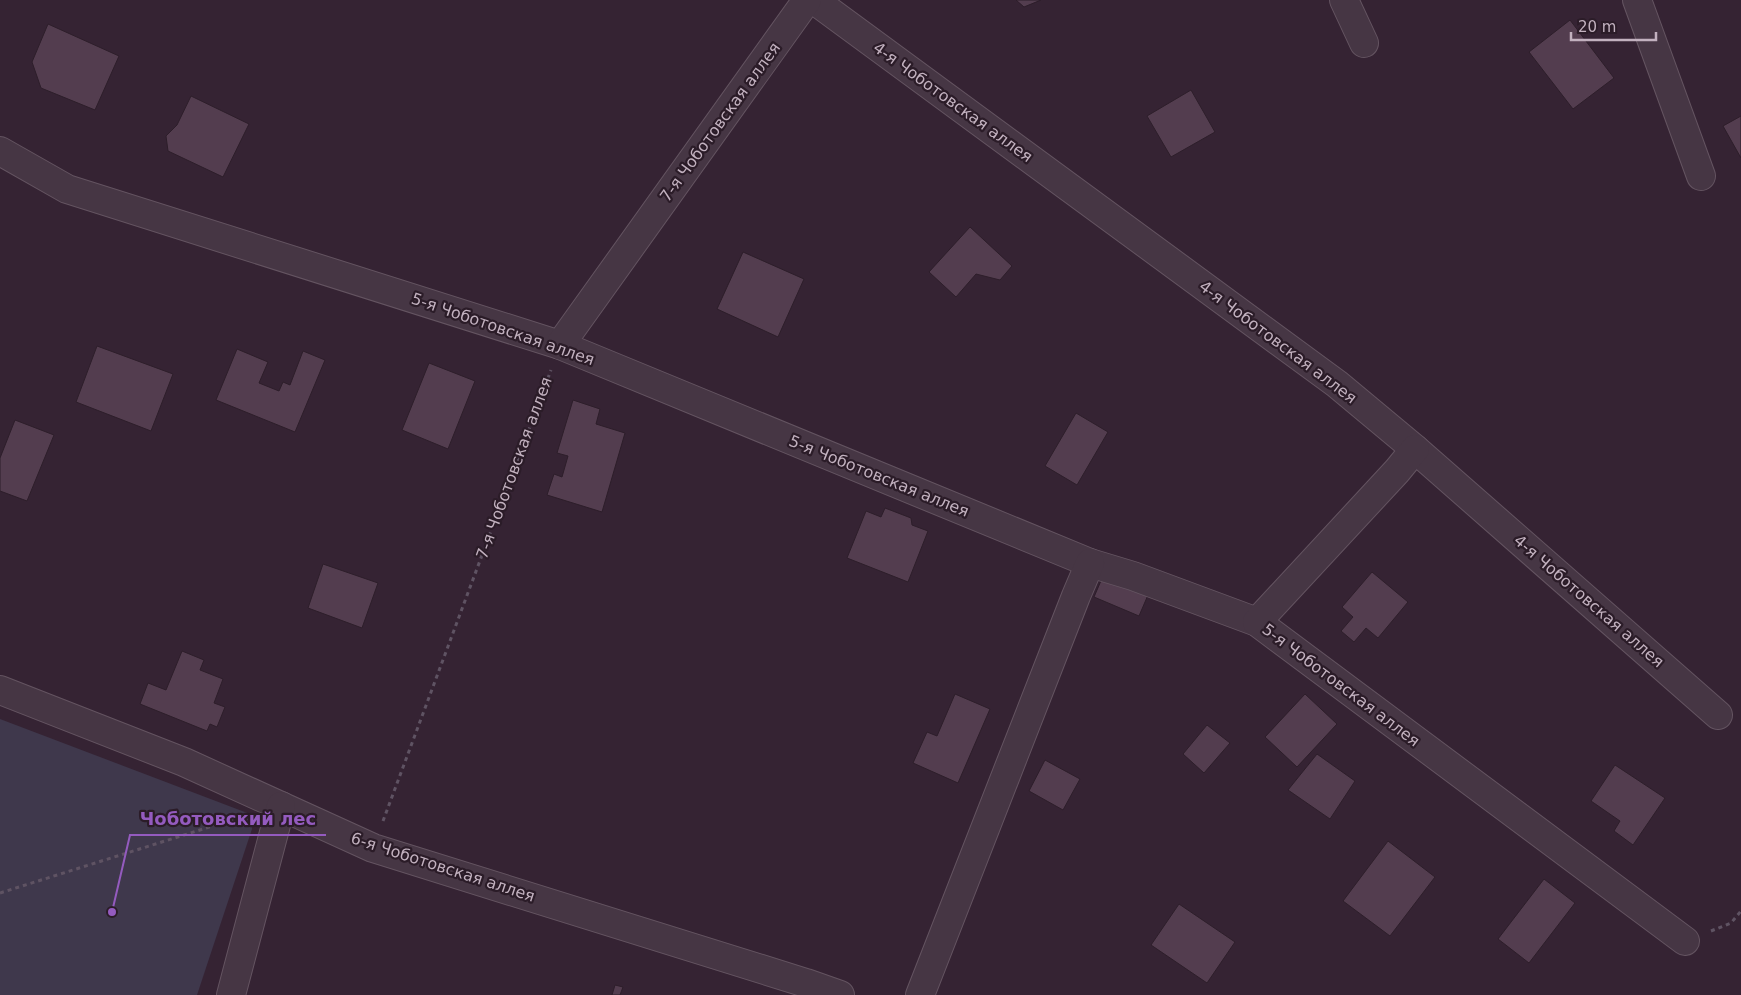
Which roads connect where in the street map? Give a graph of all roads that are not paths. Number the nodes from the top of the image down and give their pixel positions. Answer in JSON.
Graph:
{"nodes":[{"id":1,"x":807,"y":0,"type":"edge"},
{"id":2,"x":814,"y":0,"type":"edge"},
{"id":3,"x":1344,"y":0,"type":"edge"},
{"id":4,"x":1637,"y":0,"type":"edge"},
{"id":5,"x":1364,"y":43,"type":"dead end"},
{"id":6,"x":0,"y":152,"type":"edge"},
{"id":7,"x":1701,"y":176,"type":"dead end"},
{"id":8,"x":560,"y":345,"type":"junction"},
{"id":9,"x":1415,"y":449,"type":"junction"},
{"id":10,"x":1090,"y":563,"type":"junction"},
{"id":11,"x":1257,"y":622,"type":"junction"},
{"id":12,"x":0,"y":690,"type":"edge"},
{"id":13,"x":1718,"y":715,"type":"dead end"},
{"id":14,"x":281,"y":806,"type":"junction"},
{"id":15,"x":1685,"y":941,"type":"road end"},
{"id":16,"x":231,"y":995,"type":"edge"},
{"id":17,"x":840,"y":995,"type":"edge"},
{"id":18,"x":920,"y":995,"type":"edge"}],
"edges":[{"from":1,"to":8,"type":"street","name":"7-я Чоботовская аллея"},
{"from":2,"to":9,"type":"street","name":"4-я Чоботовская аллея"},
{"from":3,"to":5,"type":"street"},
{"from":4,"to":7,"type":"street"},
{"from":6,"to":8,"type":"street","name":"5-я Чоботовская аллея"},
{"from":8,"to":10,"type":"street","name":"5-я Чоботовская аллея"},
{"from":9,"to":11,"type":"street"},
{"from":9,"to":13,"type":"street","name":"4-я Чоботовская аллея"},
{"from":10,"to":11,"type":"street","name":"5-я Чоботовская аллея"},
{"from":10,"to":18,"type":"street"},
{"from":11,"to":15,"type":"street","name":"5-я Чоботовская аллея"},
{"from":12,"to":14,"type":"street","name":"6-я Чоботовская аллея"},
{"from":14,"to":16,"type":"street"},
{"from":14,"to":17,"type":"street","name":"6-я Чоботовская аллея"}]}
